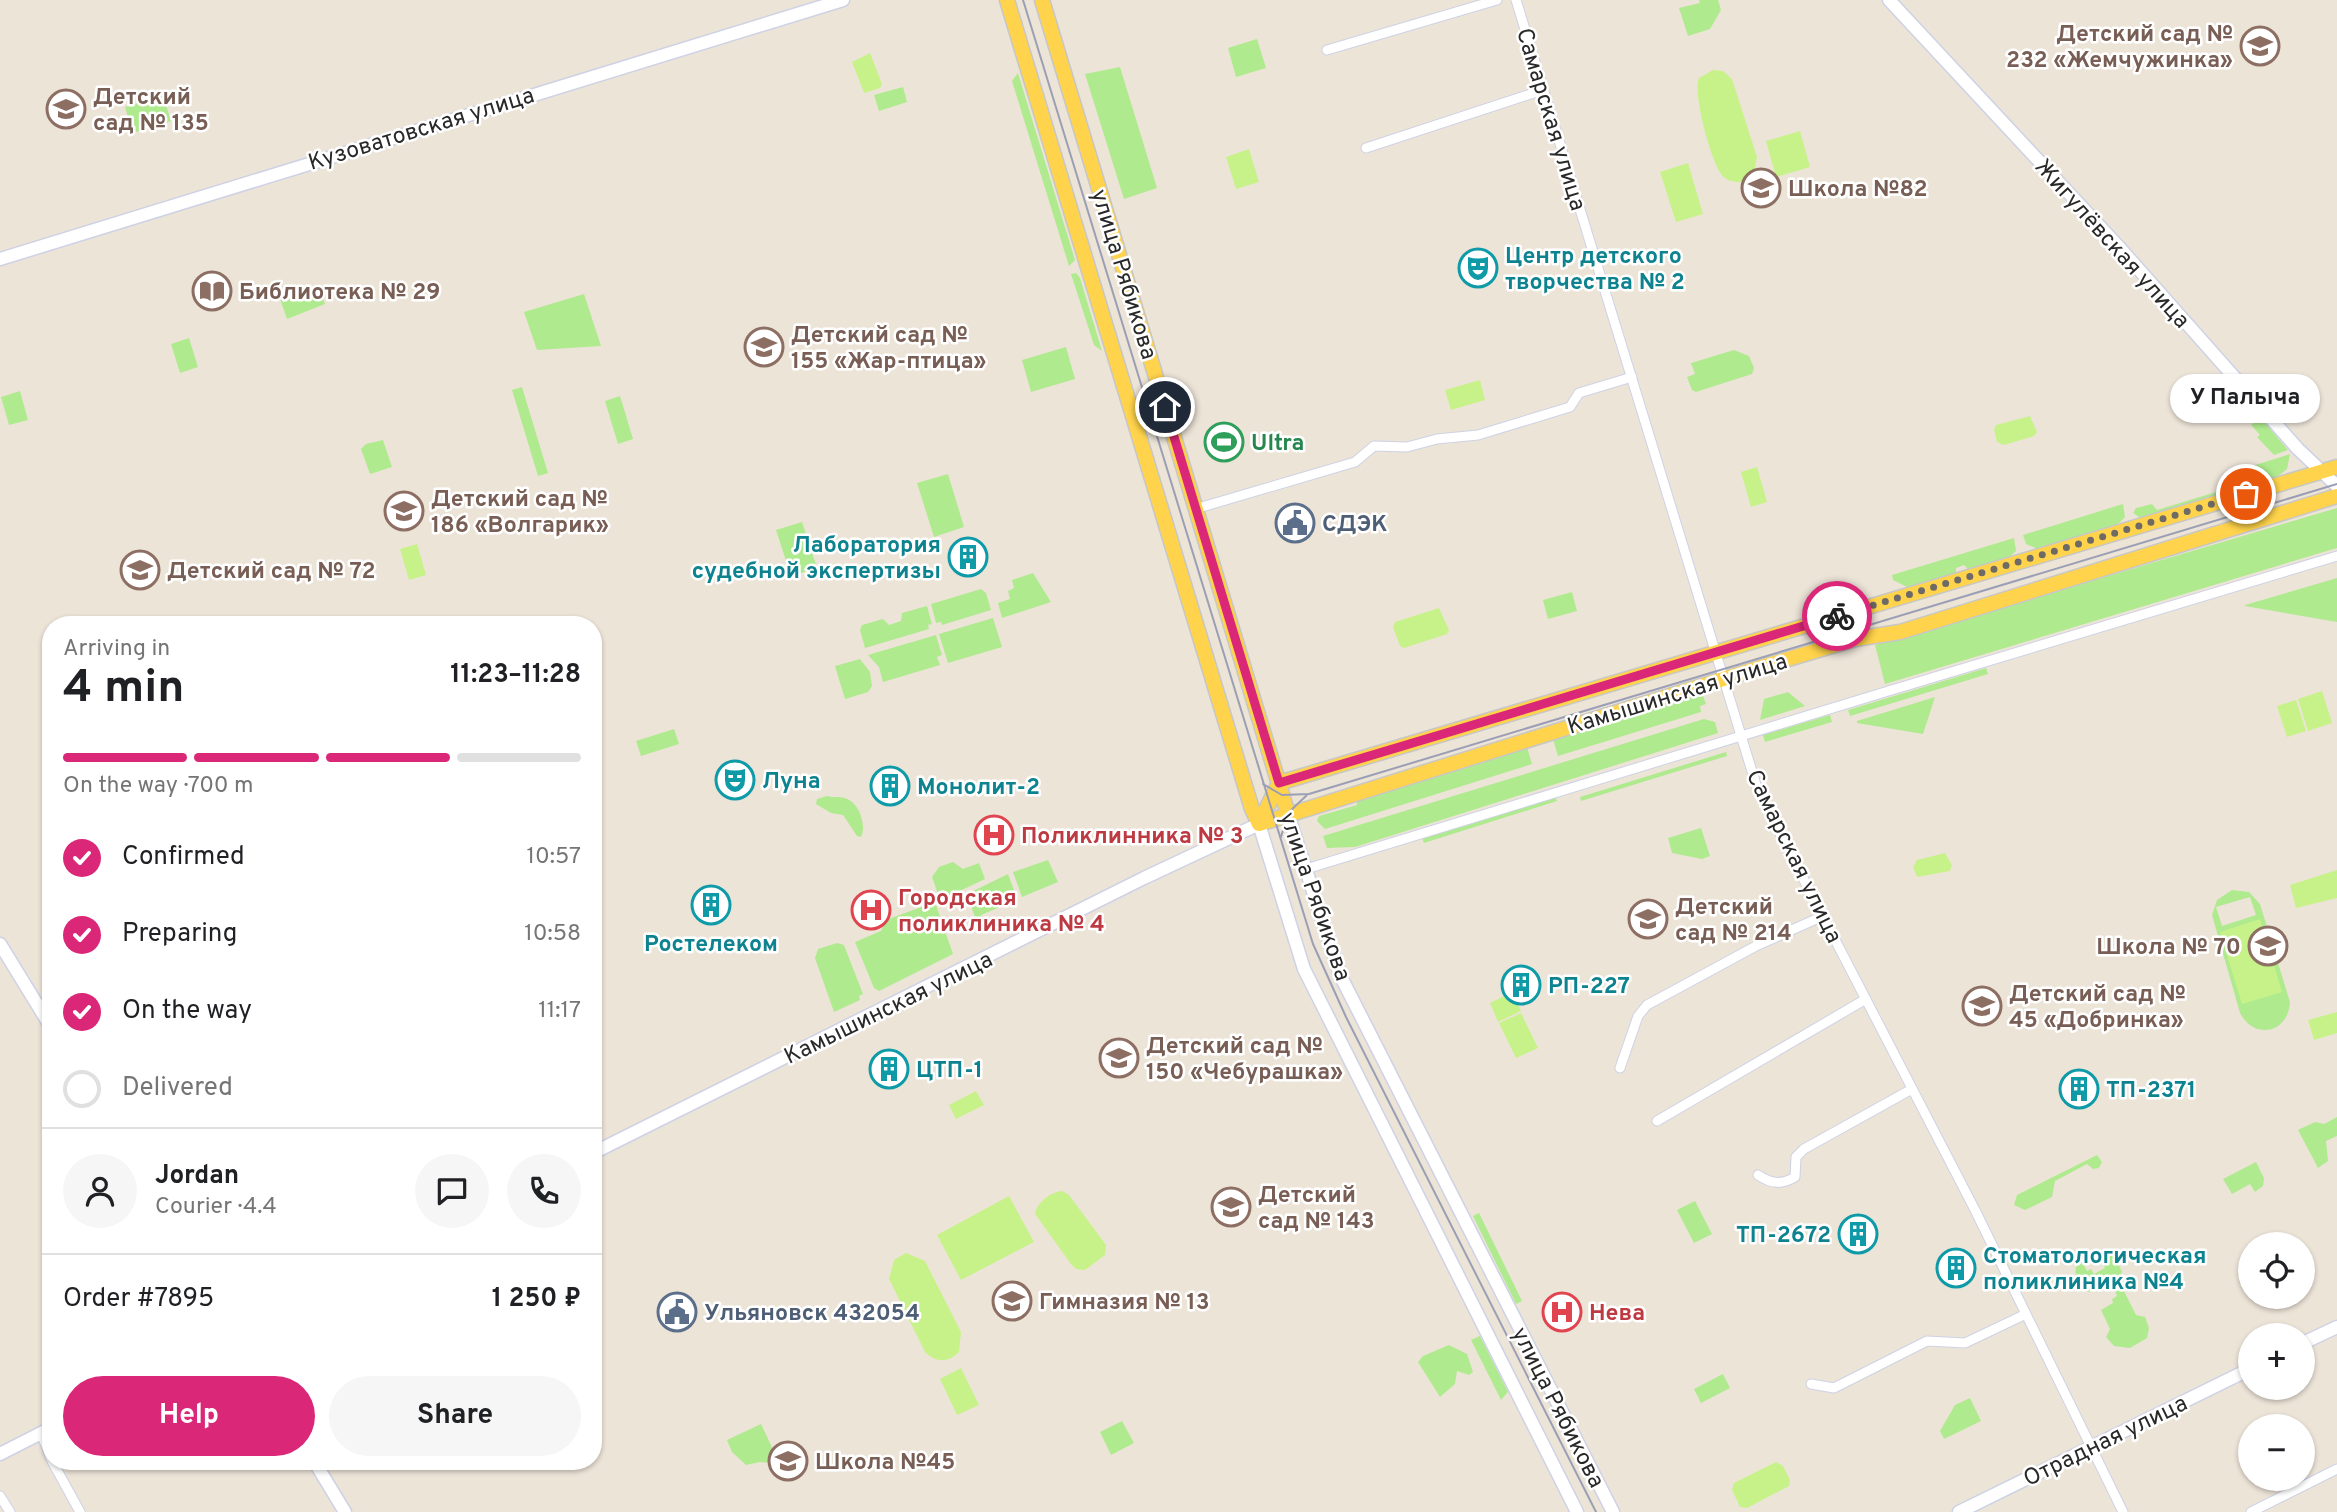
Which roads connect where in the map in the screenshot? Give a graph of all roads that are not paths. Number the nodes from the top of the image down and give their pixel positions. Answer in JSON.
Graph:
{"nodes":[{"id":1,"x":842,"y":0,"type":"edge"},
{"id":2,"x":1007,"y":0,"type":"edge"},
{"id":3,"x":1042,"y":0,"type":"edge"},
{"id":4,"x":1497,"y":0,"type":"edge"},
{"id":5,"x":1516,"y":0,"type":"edge"},
{"id":6,"x":1889,"y":0,"type":"edge"},
{"id":7,"x":1327,"y":50,"type":"dead end"},
{"id":8,"x":1543,"y":90,"type":"junction"},
{"id":9,"x":1366,"y":148,"type":"dead end"},
{"id":10,"x":0,"y":259,"type":"edge"},
{"id":11,"x":1632,"y":377,"type":"junction"},
{"id":12,"x":2337,"y":467,"type":"edge"},
{"id":13,"x":2322,"y":472,"type":"junction"},
{"id":14,"x":2337,"y":486,"type":"edge"},
{"id":15,"x":2337,"y":496,"type":"edge"},
{"id":16,"x":1195,"y":509,"type":"junction"},
{"id":17,"x":2337,"y":556,"type":"edge"},
{"id":18,"x":1717,"y":652,"type":"junction"},
{"id":19,"x":1725,"y":678,"type":"junction"},
{"id":20,"x":1742,"y":736,"type":"junction"},
{"id":21,"x":1279,"y":783,"type":"junction"},
{"id":22,"x":1288,"y":814,"type":"junction"},
{"id":23,"x":1259,"y":824,"type":"junction"},
{"id":24,"x":1306,"y":869,"type":"junction"},
{"id":25,"x":1823,"y":916,"type":"junction"},
{"id":26,"x":0,"y":944,"type":"edge"},
{"id":27,"x":1866,"y":999,"type":"junction"},
{"id":28,"x":42,"y":1012,"type":"edge"},
{"id":29,"x":1620,"y":1069,"type":"dead end"},
{"id":30,"x":1912,"y":1089,"type":"junction"},
{"id":31,"x":1657,"y":1121,"type":"dead end"},
{"id":32,"x":602,"y":1149,"type":"edge"},
{"id":33,"x":1758,"y":1175,"type":"dead end"},
{"id":34,"x":2026,"y":1314,"type":"junction"},
{"id":35,"x":2337,"y":1327,"type":"edge"},
{"id":36,"x":2315,"y":1337,"type":"edge"},
{"id":37,"x":2238,"y":1375,"type":"edge"},
{"id":38,"x":1811,"y":1384,"type":"dead end"},
{"id":39,"x":42,"y":1433,"type":"edge"},
{"id":40,"x":2092,"y":1446,"type":"junction"},
{"id":41,"x":0,"y":1454,"type":"edge"},
{"id":42,"x":2337,"y":1469,"type":"edge"},
{"id":43,"x":57,"y":1470,"type":"edge"},
{"id":44,"x":319,"y":1470,"type":"edge"},
{"id":45,"x":0,"y":1496,"type":"edge"},
{"id":46,"x":10,"y":1512,"type":"edge"},
{"id":47,"x":80,"y":1512,"type":"edge"},
{"id":48,"x":345,"y":1512,"type":"edge"},
{"id":49,"x":1577,"y":1512,"type":"edge"},
{"id":50,"x":1613,"y":1512,"type":"edge"},
{"id":51,"x":1959,"y":1512,"type":"edge"},
{"id":52,"x":2123,"y":1512,"type":"edge"},
{"id":53,"x":2251,"y":1512,"type":"edge"}],
"edges":[{"from":1,"to":10,"type":"street","name":"Кузоватовская улица"},
{"from":2,"to":23,"type":"main road","name":"улица Рябикова"},
{"from":3,"to":16,"type":"main road","name":"улица Рябикова"},
{"from":4,"to":7,"type":"street"},
{"from":5,"to":8,"type":"street","name":"Самарская улица"},
{"from":6,"to":13,"type":"street","name":"Жигулёвская улица"},
{"from":8,"to":9,"type":"street"},
{"from":8,"to":11,"type":"street","name":"Самарская улица"},
{"from":11,"to":16,"type":"street"},
{"from":11,"to":18,"type":"street","name":"Самарская улица"},
{"from":12,"to":13,"type":"main road","name":"Камышинская улица"},
{"from":13,"to":14,"type":"street","name":"Жигулёвская улица"},
{"from":13,"to":18,"type":"main road","name":"Камышинская улица"},
{"from":15,"to":19,"type":"main road","name":"Камышинская улица"},
{"from":16,"to":21,"type":"main road","name":"улица Рябикова"},
{"from":17,"to":20,"type":"street"},
{"from":18,"to":19,"type":"street","name":"Самарская улица"},
{"from":18,"to":21,"type":"main road","name":"Камышинская улица"},
{"from":19,"to":20,"type":"street","name":"Самарская улица"},
{"from":19,"to":22,"type":"main road","name":"Камышинская улица"},
{"from":20,"to":24,"type":"street"},
{"from":20,"to":25,"type":"street","name":"Самарская улица"},
{"from":21,"to":22,"type":"main road","name":"улица Рябикова"},
{"from":21,"to":23,"type":"main road"},
{"from":22,"to":23,"type":"main road","name":"Камышинская улица"},
{"from":22,"to":24,"type":"street","name":"улица Рябикова"},
{"from":23,"to":32,"type":"street","name":"Камышинская улица"},
{"from":23,"to":49,"type":"street","name":"улица Рябикова"},
{"from":24,"to":50,"type":"street","name":"улица Рябикова"},
{"from":25,"to":27,"type":"street","name":"Самарская улица"},
{"from":25,"to":29,"type":"street"},
{"from":26,"to":28,"type":"street"},
{"from":27,"to":30,"type":"street","name":"Самарская улица"},
{"from":27,"to":31,"type":"street"},
{"from":30,"to":33,"type":"street"},
{"from":30,"to":34,"type":"street","name":"Самарская улица"},
{"from":34,"to":38,"type":"street"},
{"from":34,"to":40,"type":"street","name":"Самарская улица"},
{"from":35,"to":36,"type":"street"},
{"from":37,"to":40,"type":"street","name":"Отрадная улица"},
{"from":39,"to":41,"type":"street"},
{"from":40,"to":51,"type":"street","name":"Отрадная улица"},
{"from":40,"to":52,"type":"street","name":"Самарская улица"},
{"from":42,"to":53,"type":"street"},
{"from":43,"to":47,"type":"street"},
{"from":44,"to":48,"type":"street"},
{"from":45,"to":46,"type":"street"}]}
